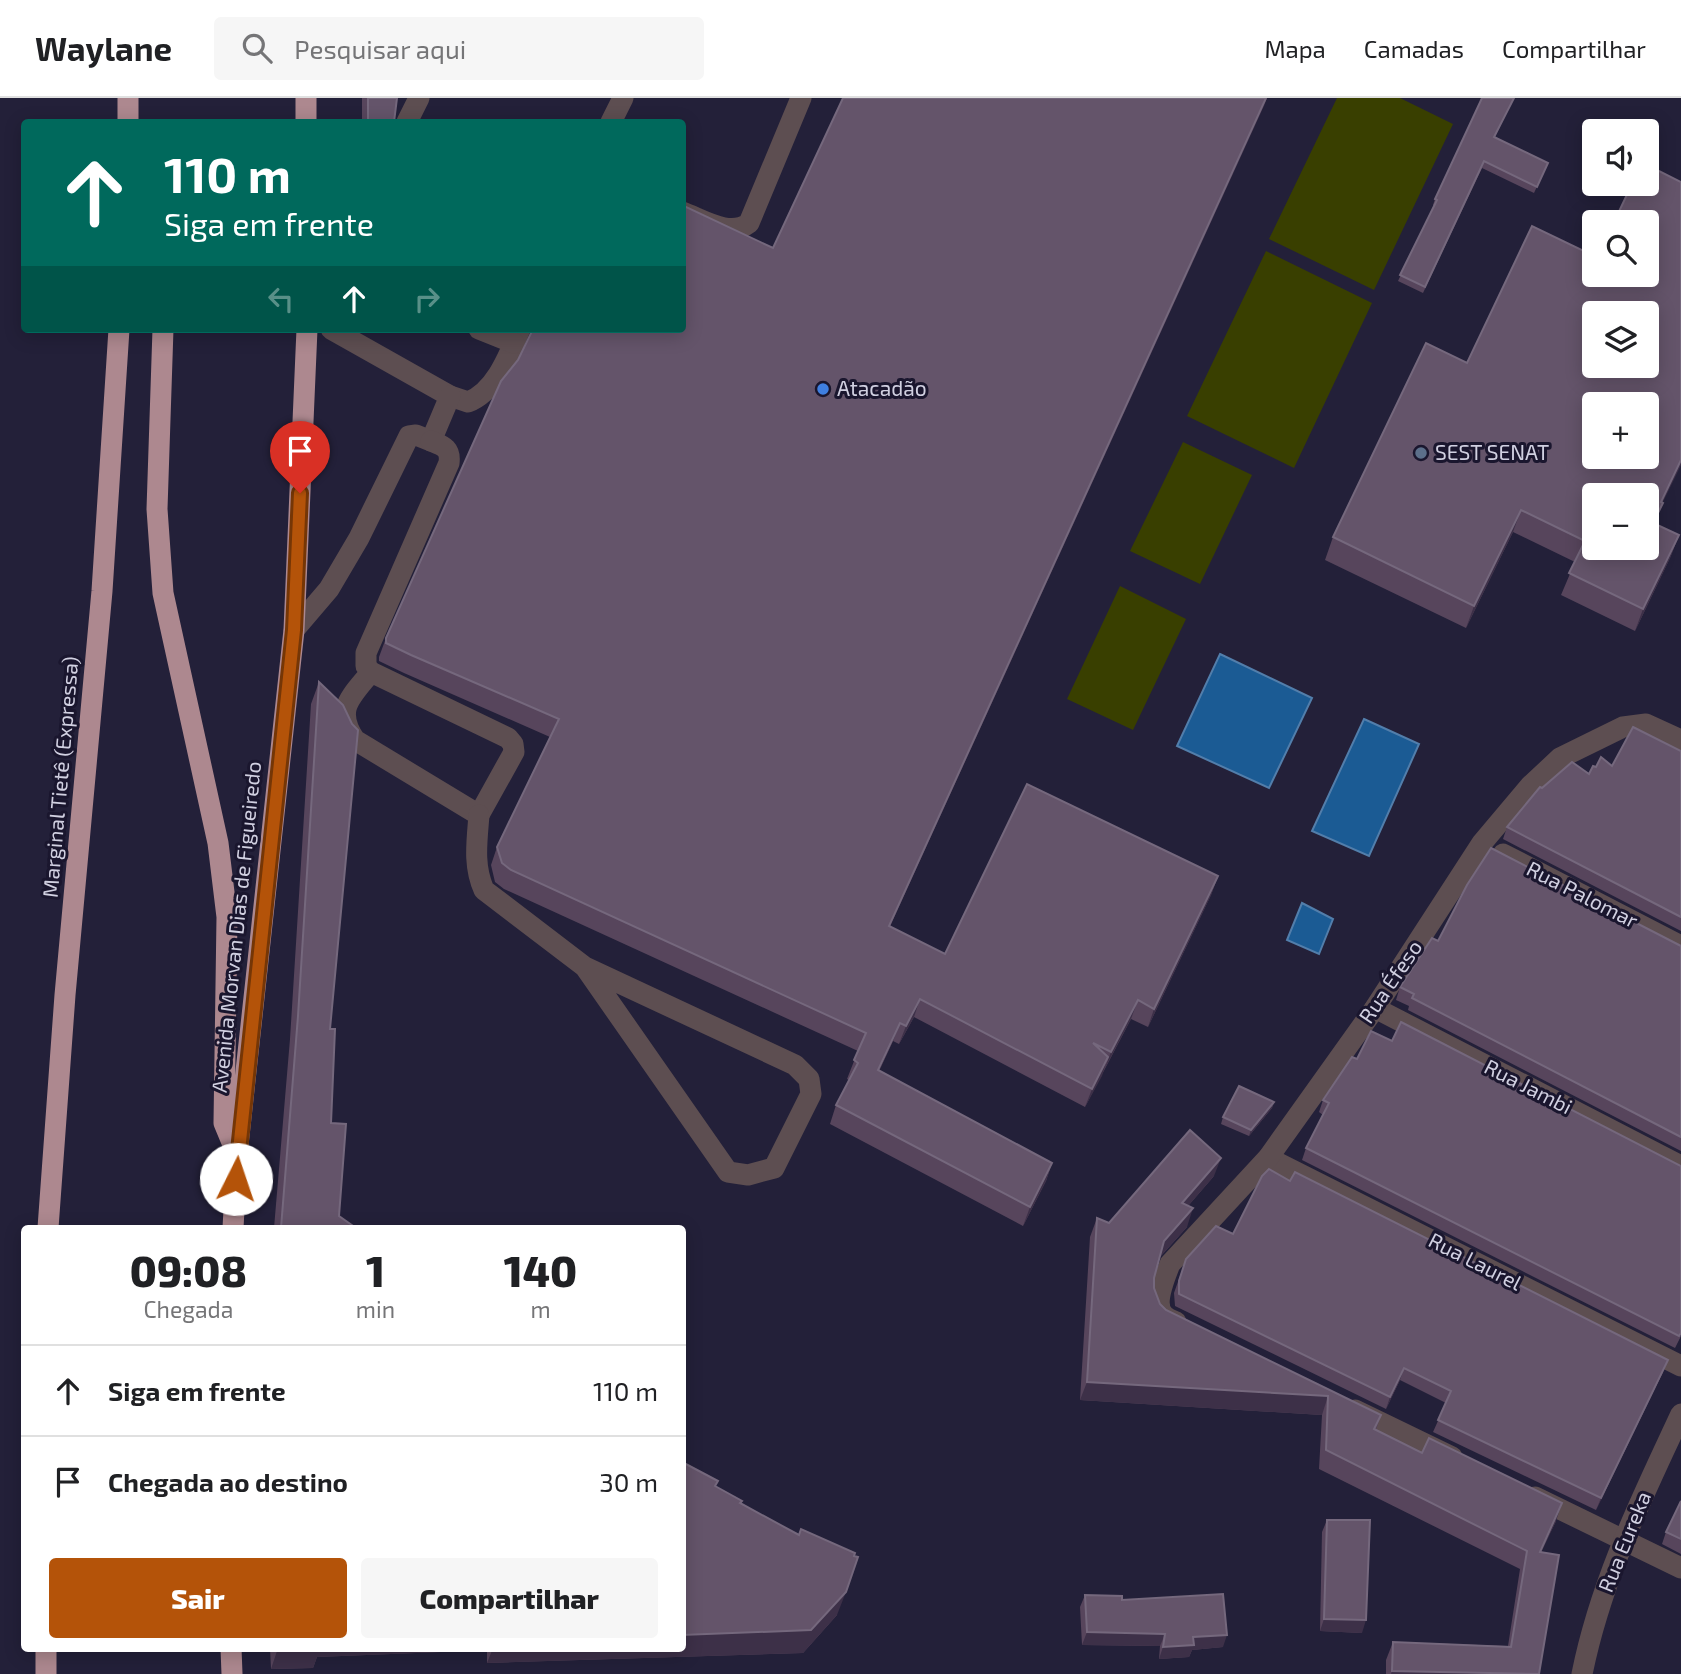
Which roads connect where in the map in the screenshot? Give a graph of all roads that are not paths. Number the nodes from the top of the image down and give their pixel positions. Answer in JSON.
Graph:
{"nodes":[{"id":1,"x":128,"y":98,"type":"edge"},
{"id":2,"x":306,"y":98,"type":"edge"},
{"id":3,"x":419,"y":98,"type":"edge"},
{"id":4,"x":624,"y":98,"type":"edge"},
{"id":5,"x":801,"y":98,"type":"edge"},
{"id":6,"x":128,"y":119,"type":"edge"},
{"id":7,"x":306,"y":119,"type":"edge"},
{"id":8,"x":408,"y":119,"type":"edge"},
{"id":9,"x":613,"y":119,"type":"edge"},
{"id":10,"x":686,"y":213,"type":"edge"},
{"id":11,"x":119,"y":333,"type":"edge"},
{"id":12,"x":163,"y":333,"type":"edge"},
{"id":13,"x":307,"y":333,"type":"edge"},
{"id":14,"x":338,"y":333,"type":"edge"},
{"id":15,"x":517,"y":336,"type":"edge"},
{"id":16,"x":450,"y":396,"type":"junction"},
{"id":17,"x":431,"y":441,"type":"junction"},
{"id":18,"x":294,"y":630,"type":"junction"},
{"id":19,"x":370,"y":672,"type":"junction"},
{"id":20,"x":1681,"y":740,"type":"edge"},
{"id":21,"x":479,"y":815,"type":"junction"},
{"id":22,"x":1482,"y":844,"type":"junction"},
{"id":23,"x":1681,"y":946,"type":"edge"},
{"id":24,"x":584,"y":967,"type":"junction"},
{"id":25,"x":1375,"y":1008,"type":"junction"},
{"id":26,"x":237,"y":1154,"type":"junction"},
{"id":27,"x":1268,"y":1158,"type":"junction"},
{"id":28,"x":1681,"y":1166,"type":"edge"},
{"id":29,"x":48,"y":1225,"type":"edge"},
{"id":30,"x":233,"y":1225,"type":"edge"},
{"id":31,"x":1189,"y":1328,"type":"edge"},
{"id":32,"x":1681,"y":1366,"type":"edge"},
{"id":33,"x":1338,"y":1401,"type":"edge"},
{"id":34,"x":1681,"y":1414,"type":"edge"},
{"id":35,"x":1474,"y":1467,"type":"edge"},
{"id":36,"x":1511,"y":1486,"type":"edge"},
{"id":37,"x":1622,"y":1540,"type":"junction"},
{"id":38,"x":1681,"y":1568,"type":"edge"},
{"id":39,"x":46,"y":1652,"type":"edge"},
{"id":40,"x":231,"y":1652,"type":"edge"},
{"id":41,"x":46,"y":1674,"type":"edge"},
{"id":42,"x":232,"y":1674,"type":"edge"},
{"id":43,"x":1582,"y":1674,"type":"edge"}],
"edges":[{"from":1,"to":6,"type":"highway"},
{"from":2,"to":7,"type":"highway"},
{"from":3,"to":8,"type":"street"},
{"from":4,"to":9,"type":"street"},
{"from":5,"to":10,"type":"street"},
{"from":11,"to":29,"type":"highway","name":"Marginal Tietê (Expressa)"},
{"from":12,"to":26,"type":"highway"},
{"from":13,"to":18,"type":"highway","name":"Avenida Morvan Dias de Figueiredo"},
{"from":14,"to":16,"type":"street"},
{"from":15,"to":16,"type":"street"},
{"from":16,"to":17,"type":"street"},
{"from":17,"to":18,"type":"street"},
{"from":17,"to":19,"type":"street"},
{"from":18,"to":26,"type":"highway","name":"Avenida Morvan Dias de Figueiredo"},
{"from":19,"to":21,"type":"street"},
{"from":19,"to":21,"type":"street"},
{"from":20,"to":22,"type":"street","name":"Rua Éfeso"},
{"from":21,"to":24,"type":"street"},
{"from":22,"to":23,"type":"street","name":"Rua Palomar"},
{"from":22,"to":25,"type":"street","name":"Rua Éfeso"},
{"from":24,"to":24,"type":"street"},
{"from":25,"to":27,"type":"street","name":"Rua Éfeso"},
{"from":25,"to":28,"type":"street","name":"Rua Jambi"},
{"from":26,"to":30,"type":"highway","name":"Avenida Morvan Dias de Figueiredo"},
{"from":27,"to":31,"type":"street","name":"Rua Éfeso"},
{"from":27,"to":32,"type":"street","name":"Rua Laurel"},
{"from":33,"to":35,"type":"street"},
{"from":34,"to":37,"type":"street","name":"Rua Eureka"},
{"from":36,"to":37,"type":"street"},
{"from":37,"to":38,"type":"street"},
{"from":37,"to":43,"type":"street","name":"Rua Eureka"},
{"from":39,"to":41,"type":"highway"},
{"from":40,"to":42,"type":"highway"}]}
